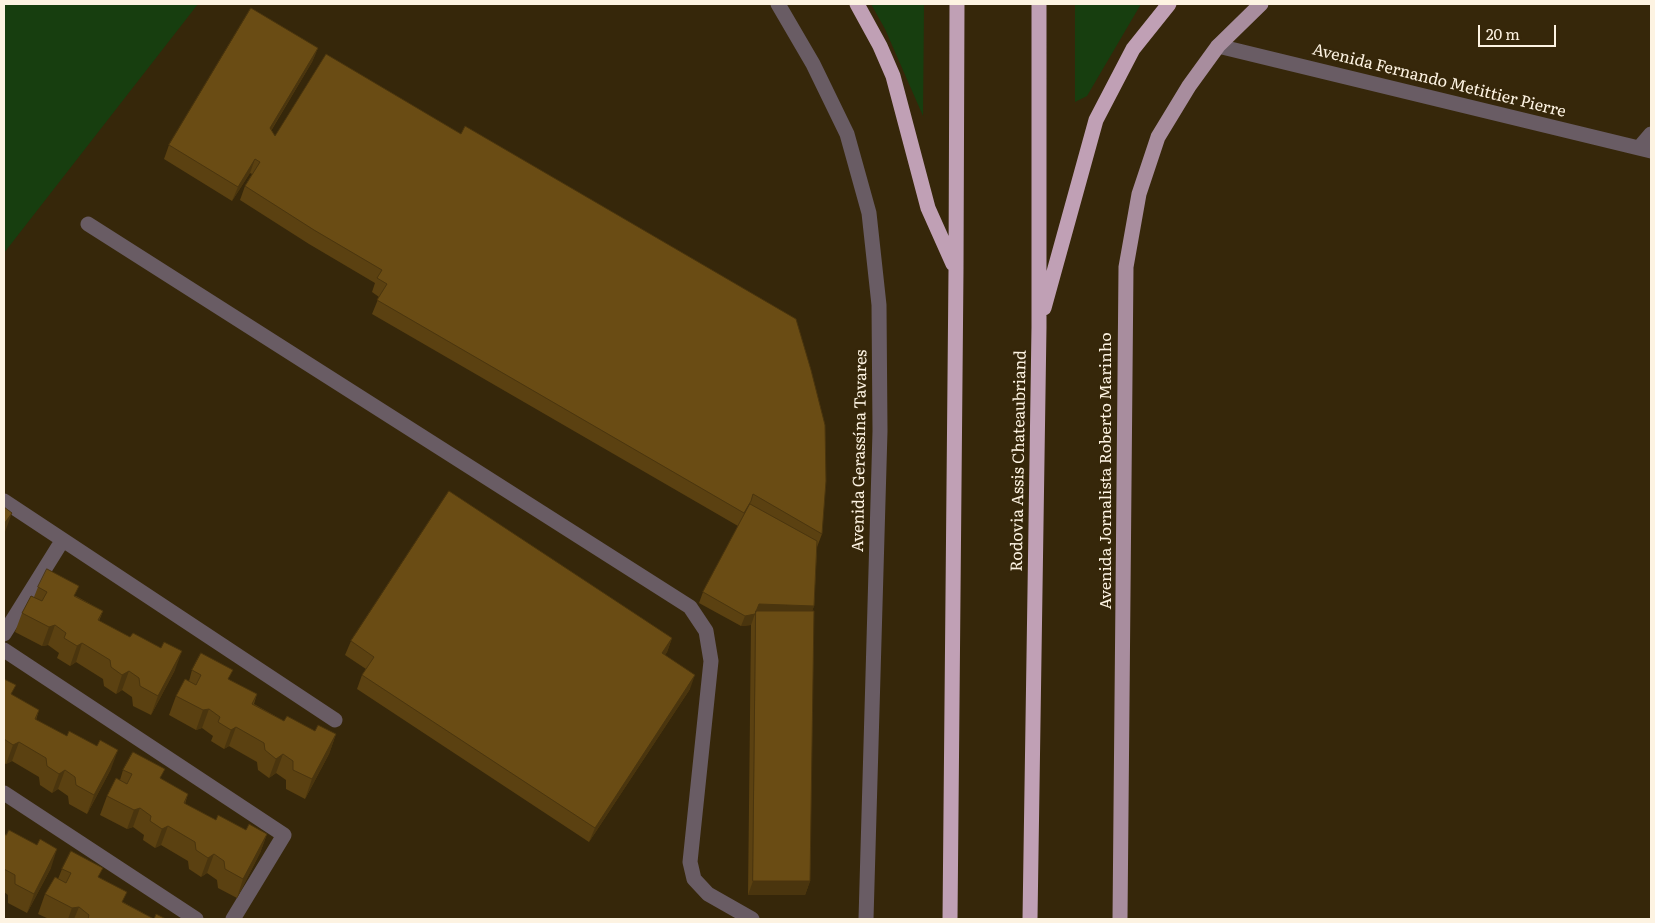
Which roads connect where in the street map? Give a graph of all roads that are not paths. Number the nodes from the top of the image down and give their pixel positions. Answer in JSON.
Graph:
{"nodes":[{"id":1,"x":778,"y":4,"type":"edge"},
{"id":2,"x":857,"y":4,"type":"edge"},
{"id":3,"x":957,"y":4,"type":"edge"},
{"id":4,"x":1040,"y":4,"type":"edge"},
{"id":5,"x":1169,"y":4,"type":"edge"},
{"id":6,"x":1260,"y":4,"type":"edge"},
{"id":7,"x":1218,"y":46,"type":"junction"},
{"id":8,"x":1651,"y":134,"type":"edge"},
{"id":9,"x":1645,"y":149,"type":"edge"},
{"id":10,"x":88,"y":224,"type":"dead end"},
{"id":11,"x":956,"y":270,"type":"junction"},
{"id":12,"x":1039,"y":327,"type":"junction"},
{"id":13,"x":4,"y":501,"type":"edge"},
{"id":14,"x":62,"y":541,"type":"junction"},
{"id":15,"x":4,"y":634,"type":"edge"},
{"id":16,"x":4,"y":650,"type":"edge"},
{"id":17,"x":335,"y":720,"type":"dead end"},
{"id":18,"x":4,"y":792,"type":"edge"},
{"id":19,"x":196,"y":919,"type":"edge"},
{"id":20,"x":233,"y":919,"type":"edge"},
{"id":21,"x":752,"y":919,"type":"edge"},
{"id":22,"x":866,"y":919,"type":"edge"},
{"id":23,"x":950,"y":919,"type":"edge"},
{"id":24,"x":1030,"y":919,"type":"edge"},
{"id":25,"x":1120,"y":919,"type":"edge"}],
"edges":[{"from":1,"to":22,"type":"street","name":"Avenida Gerassína Tavares"},
{"from":2,"to":11,"type":"highway"},
{"from":3,"to":11,"type":"highway"},
{"from":4,"to":12,"type":"highway","name":"Rodovia Assis Chateaubriand"},
{"from":5,"to":12,"type":"highway"},
{"from":6,"to":7,"type":"main road","name":"Avenida Jornalista Roberto Marinho"},
{"from":7,"to":9,"type":"street","name":"Avenida Fernando Metittier Pierre"},
{"from":7,"to":25,"type":"main road","name":"Avenida Jornalista Roberto Marinho"},
{"from":8,"to":9,"type":"street"},
{"from":10,"to":21,"type":"street"},
{"from":11,"to":23,"type":"highway"},
{"from":12,"to":24,"type":"highway","name":"Rodovia Assis Chateaubriand"},
{"from":13,"to":14,"type":"street"},
{"from":14,"to":15,"type":"street"},
{"from":14,"to":17,"type":"street"},
{"from":16,"to":20,"type":"street"},
{"from":18,"to":19,"type":"street"}]}
